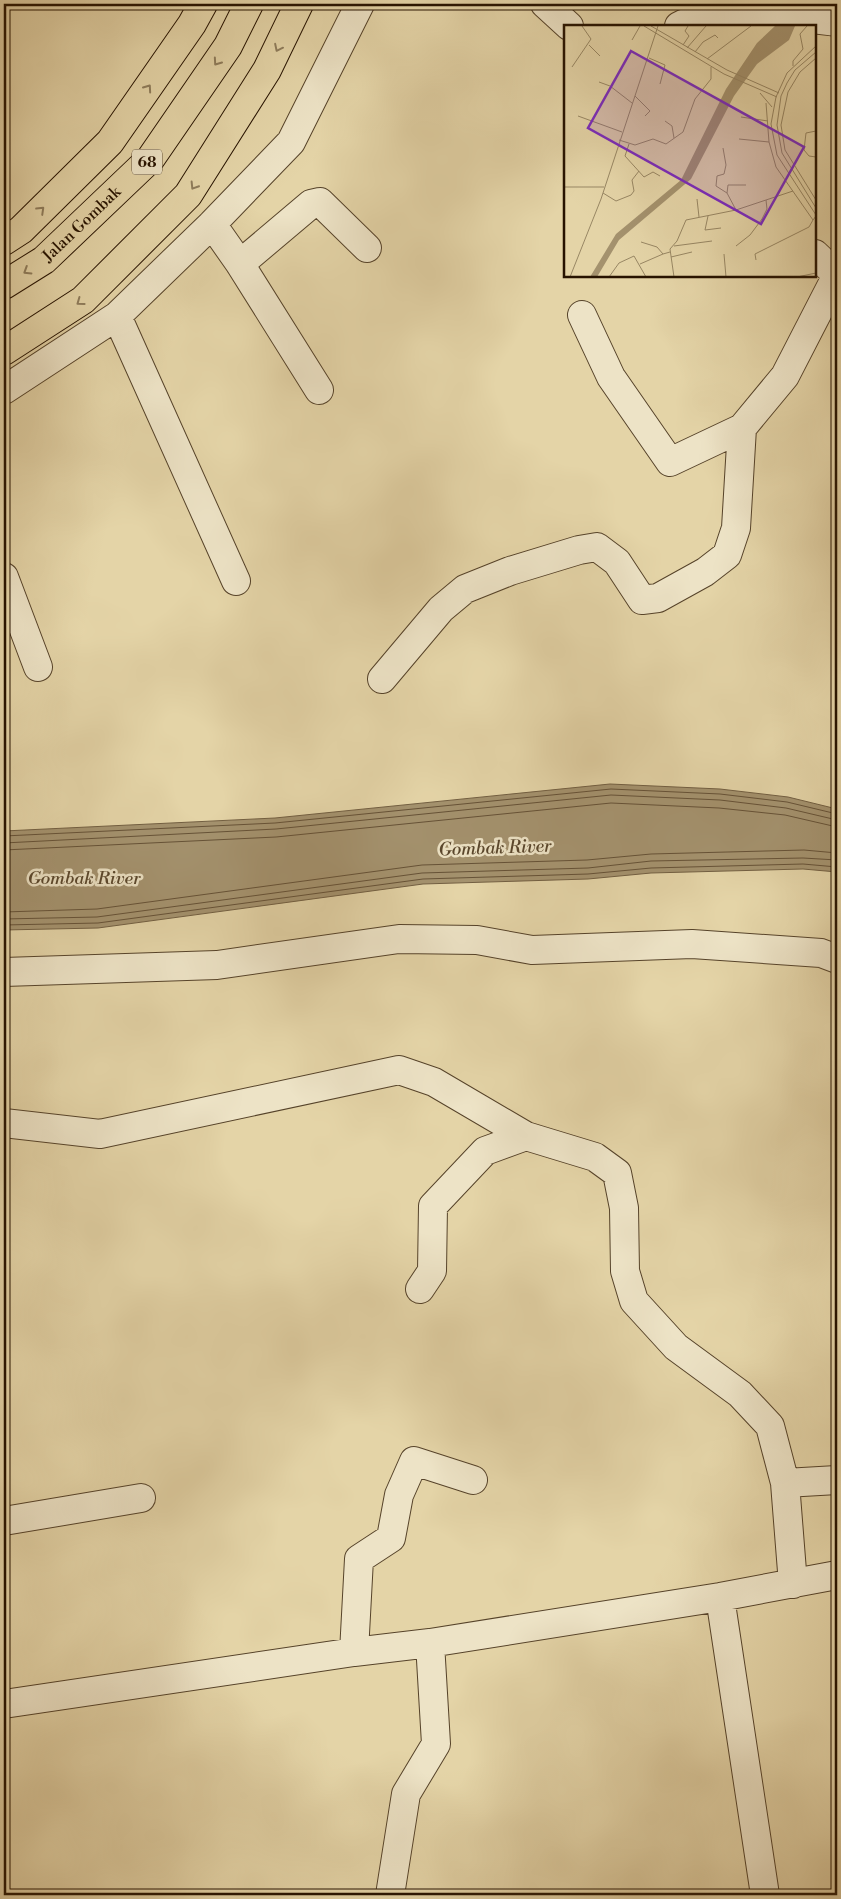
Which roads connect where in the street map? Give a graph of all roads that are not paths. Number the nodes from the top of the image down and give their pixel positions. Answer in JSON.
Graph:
{"nodes":[{"id":1,"x":204,"y":4,"type":"edge"},
{"id":2,"x":250,"y":4,"type":"edge"},
{"id":3,"x":299,"y":4,"type":"edge"},
{"id":4,"x":360,"y":4,"type":"edge"},
{"id":5,"x":545,"y":4,"type":"edge"},
{"id":6,"x":837,"y":22,"type":"edge"},
{"id":7,"x":568,"y":25,"type":"edge"},
{"id":8,"x":680,"y":25,"type":"edge"},
{"id":9,"x":212,"y":224,"type":"junction"},
{"id":10,"x":4,"y":241,"type":"edge"},
{"id":11,"x":367,"y":248,"type":"dead end"},
{"id":12,"x":816,"y":255,"type":"edge"},
{"id":13,"x":240,"y":264,"type":"junction"},
{"id":14,"x":837,"y":275,"type":"edge"},
{"id":15,"x":4,"y":285,"type":"edge"},
{"id":16,"x":582,"y":315,"type":"dead end"},
{"id":17,"x":117,"y":316,"type":"junction"},
{"id":18,"x":4,"y":351,"type":"edge"},
{"id":19,"x":4,"y":390,"type":"edge"},
{"id":20,"x":319,"y":390,"type":"dead end"},
{"id":21,"x":742,"y":428,"type":"junction"},
{"id":22,"x":4,"y":577,"type":"edge"},
{"id":23,"x":236,"y":581,"type":"dead end"},
{"id":24,"x":38,"y":667,"type":"dead end"},
{"id":25,"x":382,"y":679,"type":"dead end"},
{"id":26,"x":837,"y":959,"type":"edge"},
{"id":27,"x":4,"y":972,"type":"edge"},
{"id":28,"x":4,"y":1123,"type":"edge"},
{"id":29,"x":526,"y":1136,"type":"junction"},
{"id":30,"x":420,"y":1289,"type":"dead end"},
{"id":31,"x":473,"y":1480,"type":"dead end"},
{"id":32,"x":837,"y":1480,"type":"edge"},
{"id":33,"x":784,"y":1484,"type":"junction"},
{"id":34,"x":141,"y":1498,"type":"dead end"},
{"id":35,"x":4,"y":1521,"type":"edge"},
{"id":36,"x":837,"y":1575,"type":"edge"},
{"id":37,"x":793,"y":1584,"type":"junction"},
{"id":38,"x":720,"y":1598,"type":"junction"},
{"id":39,"x":430,"y":1643,"type":"junction"},
{"id":40,"x":354,"y":1652,"type":"junction"},
{"id":41,"x":4,"y":1704,"type":"edge"},
{"id":42,"x":390,"y":1895,"type":"edge"},
{"id":43,"x":765,"y":1895,"type":"edge"}],
"edges":[{"from":10,"to":1,"type":"main road","number":"68","one_way":true},
{"from":2,"to":15,"type":"main road","name":"Jalan Gombak","number":"68","one_way":true},
{"from":3,"to":18,"type":"main road","one_way":true},
{"from":4,"to":9,"type":"street"},
{"from":5,"to":7,"type":"street"},
{"from":6,"to":8,"type":"street"},
{"from":9,"to":13,"type":"street"},
{"from":9,"to":17,"type":"street"},
{"from":11,"to":13,"type":"street"},
{"from":12,"to":14,"type":"street"},
{"from":13,"to":20,"type":"street"},
{"from":14,"to":21,"type":"street"},
{"from":16,"to":21,"type":"street"},
{"from":17,"to":19,"type":"street"},
{"from":17,"to":23,"type":"street"},
{"from":21,"to":25,"type":"street"},
{"from":22,"to":24,"type":"street"},
{"from":26,"to":27,"type":"street"},
{"from":28,"to":29,"type":"street"},
{"from":29,"to":30,"type":"street"},
{"from":29,"to":33,"type":"street"},
{"from":31,"to":40,"type":"street"},
{"from":32,"to":33,"type":"street"},
{"from":33,"to":37,"type":"street"},
{"from":34,"to":35,"type":"street"},
{"from":36,"to":37,"type":"street"},
{"from":37,"to":38,"type":"street"},
{"from":38,"to":39,"type":"street"},
{"from":38,"to":43,"type":"street"},
{"from":39,"to":40,"type":"street"},
{"from":39,"to":42,"type":"street"},
{"from":40,"to":41,"type":"street"}]}
